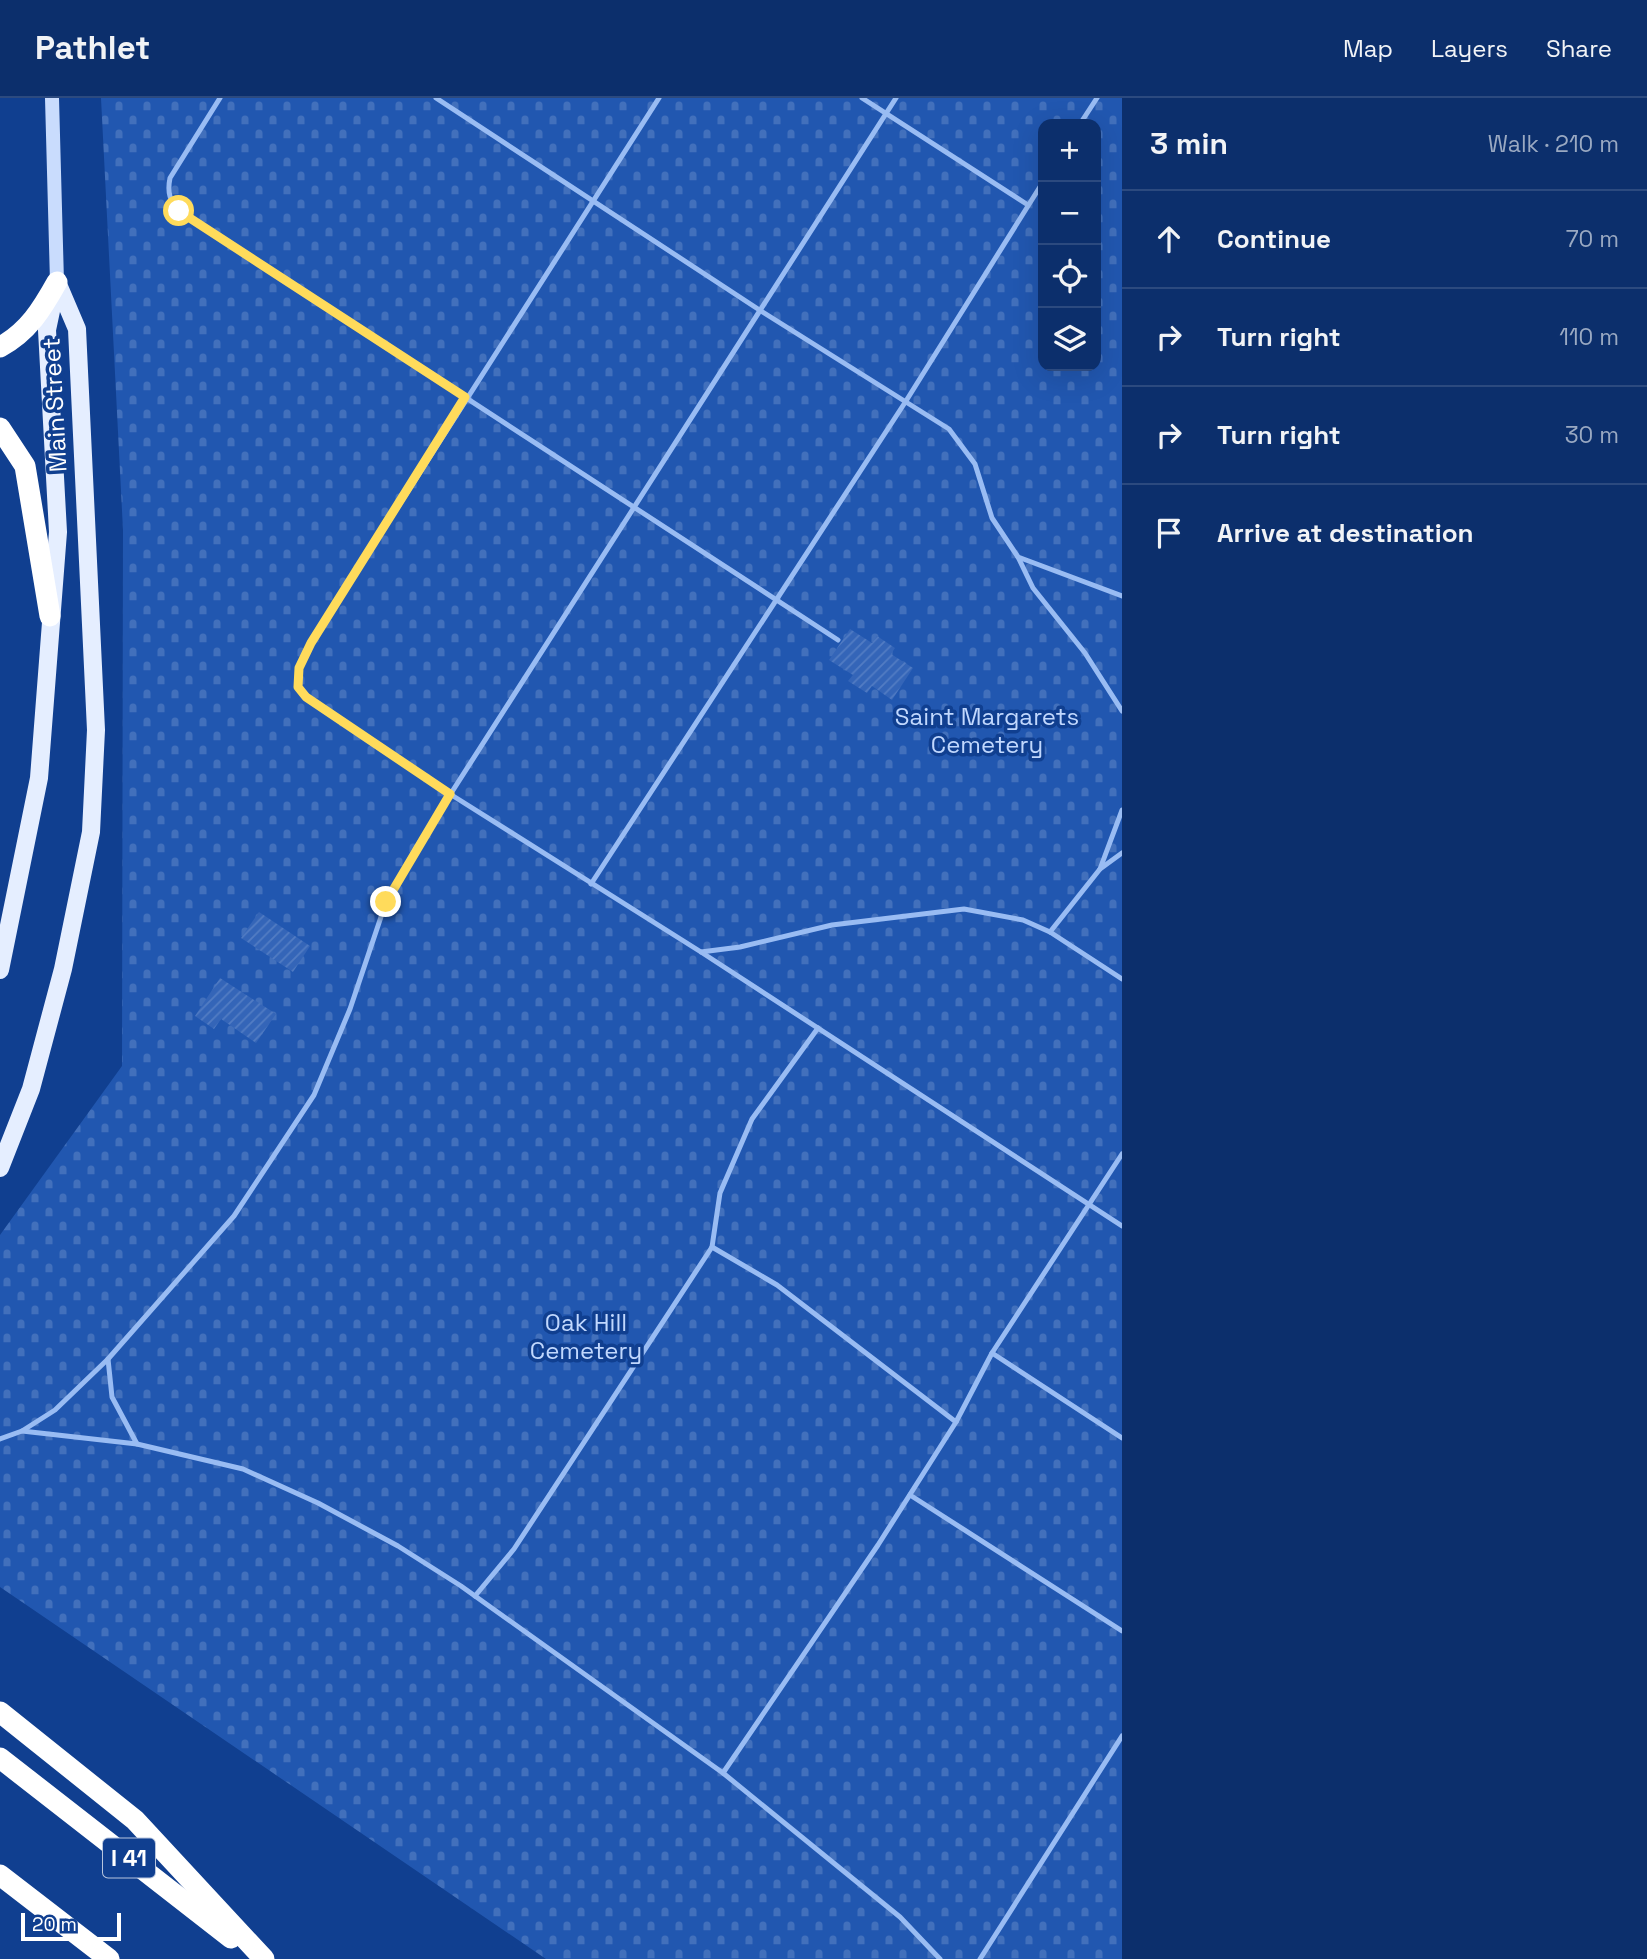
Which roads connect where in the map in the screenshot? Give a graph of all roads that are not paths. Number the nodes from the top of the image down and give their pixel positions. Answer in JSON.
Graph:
{"nodes":[{"id":1,"x":52,"y":98,"type":"edge"},
{"id":2,"x":220,"y":98,"type":"edge"},
{"id":3,"x":436,"y":98,"type":"edge"},
{"id":4,"x":659,"y":98,"type":"edge"},
{"id":5,"x":862,"y":98,"type":"edge"},
{"id":6,"x":896,"y":98,"type":"edge"},
{"id":7,"x":1097,"y":98,"type":"edge"},
{"id":8,"x":886,"y":113,"type":"junction"},
{"id":9,"x":1083,"y":119,"type":"edge"},
{"id":10,"x":1038,"y":190,"type":"edge"},
{"id":11,"x":593,"y":199,"type":"junction"},
{"id":12,"x":1028,"y":205,"type":"junction"},
{"id":13,"x":57,"y":282,"type":"junction"},
{"id":14,"x":761,"y":311,"type":"junction"},
{"id":15,"x":0,"y":346,"type":"edge"},
{"id":16,"x":465,"y":397,"type":"junction"},
{"id":17,"x":906,"y":401,"type":"junction"},
{"id":18,"x":0,"y":428,"type":"edge"},
{"id":19,"x":635,"y":508,"type":"junction"},
{"id":20,"x":1018,"y":557,"type":"junction"},
{"id":21,"x":1122,"y":596,"type":"edge"},
{"id":22,"x":776,"y":599,"type":"junction"},
{"id":23,"x":50,"y":616,"type":"junction"},
{"id":24,"x":838,"y":640,"type":"dead end"},
{"id":25,"x":1122,"y":711,"type":"edge"},
{"id":26,"x":450,"y":794,"type":"junction"},
{"id":27,"x":1122,"y":810,"type":"edge"},
{"id":28,"x":1122,"y":853,"type":"edge"},
{"id":29,"x":1100,"y":869,"type":"junction"},
{"id":30,"x":591,"y":884,"type":"junction"},
{"id":31,"x":1050,"y":932,"type":"junction"},
{"id":32,"x":701,"y":952,"type":"junction"},
{"id":33,"x":0,"y":970,"type":"edge"},
{"id":34,"x":1122,"y":979,"type":"edge"},
{"id":35,"x":818,"y":1028,"type":"junction"},
{"id":36,"x":1122,"y":1154,"type":"edge"},
{"id":37,"x":0,"y":1168,"type":"edge"},
{"id":38,"x":1088,"y":1204,"type":"junction"},
{"id":39,"x":1122,"y":1226,"type":"edge"},
{"id":40,"x":712,"y":1247,"type":"junction"},
{"id":41,"x":992,"y":1353,"type":"junction"},
{"id":42,"x":108,"y":1359,"type":"junction"},
{"id":43,"x":956,"y":1422,"type":"junction"},
{"id":44,"x":22,"y":1431,"type":"junction"},
{"id":45,"x":1122,"y":1438,"type":"edge"},
{"id":46,"x":0,"y":1439,"type":"edge"},
{"id":47,"x":137,"y":1444,"type":"junction"},
{"id":48,"x":910,"y":1495,"type":"junction"},
{"id":49,"x":475,"y":1596,"type":"junction"},
{"id":50,"x":1122,"y":1631,"type":"edge"},
{"id":51,"x":0,"y":1712,"type":"edge"},
{"id":52,"x":1122,"y":1736,"type":"edge"},
{"id":53,"x":0,"y":1758,"type":"edge"},
{"id":54,"x":723,"y":1773,"type":"junction"},
{"id":55,"x":0,"y":1875,"type":"edge"},
{"id":56,"x":109,"y":1959,"type":"edge"},
{"id":57,"x":257,"y":1959,"type":"edge"},
{"id":58,"x":264,"y":1959,"type":"edge"},
{"id":59,"x":940,"y":1959,"type":"edge"},
{"id":60,"x":980,"y":1959,"type":"edge"}],
"edges":[{"from":1,"to":13,"type":"street"},
{"from":2,"to":16,"type":"lane"},
{"from":3,"to":11,"type":"lane"},
{"from":4,"to":11,"type":"lane"},
{"from":5,"to":8,"type":"lane"},
{"from":6,"to":8,"type":"lane"},
{"from":7,"to":9,"type":"lane"},
{"from":8,"to":12,"type":"lane"},
{"from":8,"to":14,"type":"lane"},
{"from":10,"to":12,"type":"lane"},
{"from":11,"to":14,"type":"lane"},
{"from":11,"to":16,"type":"lane"},
{"from":12,"to":17,"type":"lane"},
{"from":13,"to":15,"type":"highway"},
{"from":13,"to":23,"type":"main road","name":"Main Street"},
{"from":13,"to":37,"type":"main road","name":"Main Street"},
{"from":14,"to":17,"type":"lane"},
{"from":14,"to":19,"type":"lane"},
{"from":16,"to":19,"type":"lane"},
{"from":16,"to":26,"type":"lane"},
{"from":17,"to":20,"type":"lane"},
{"from":17,"to":22,"type":"lane"},
{"from":18,"to":23,"type":"highway"},
{"from":19,"to":22,"type":"lane"},
{"from":19,"to":26,"type":"lane"},
{"from":20,"to":21,"type":"lane"},
{"from":20,"to":25,"type":"lane"},
{"from":22,"to":24,"type":"lane"},
{"from":22,"to":30,"type":"lane"},
{"from":23,"to":33,"type":"main road","name":"Main Street"},
{"from":26,"to":30,"type":"lane"},
{"from":26,"to":42,"type":"lane"},
{"from":27,"to":29,"type":"lane"},
{"from":28,"to":29,"type":"lane"},
{"from":29,"to":31,"type":"lane"},
{"from":30,"to":32,"type":"lane"},
{"from":31,"to":32,"type":"lane"},
{"from":31,"to":34,"type":"lane"},
{"from":32,"to":35,"type":"lane"},
{"from":35,"to":38,"type":"lane"},
{"from":35,"to":40,"type":"lane"},
{"from":36,"to":38,"type":"lane"},
{"from":38,"to":39,"type":"lane"},
{"from":38,"to":41,"type":"lane"},
{"from":40,"to":43,"type":"lane"},
{"from":40,"to":49,"type":"lane"},
{"from":41,"to":43,"type":"lane"},
{"from":41,"to":45,"type":"lane"},
{"from":42,"to":44,"type":"lane"},
{"from":42,"to":47,"type":"lane"},
{"from":43,"to":48,"type":"lane"},
{"from":44,"to":46,"type":"lane"},
{"from":44,"to":47,"type":"lane"},
{"from":47,"to":49,"type":"lane"},
{"from":48,"to":50,"type":"lane"},
{"from":48,"to":54,"type":"lane"},
{"from":49,"to":54,"type":"lane"},
{"from":51,"to":58,"type":"highway"},
{"from":52,"to":60,"type":"lane"},
{"from":53,"to":57,"type":"highway","number":"I 41"},
{"from":54,"to":59,"type":"lane"},
{"from":55,"to":56,"type":"highway"}]}
